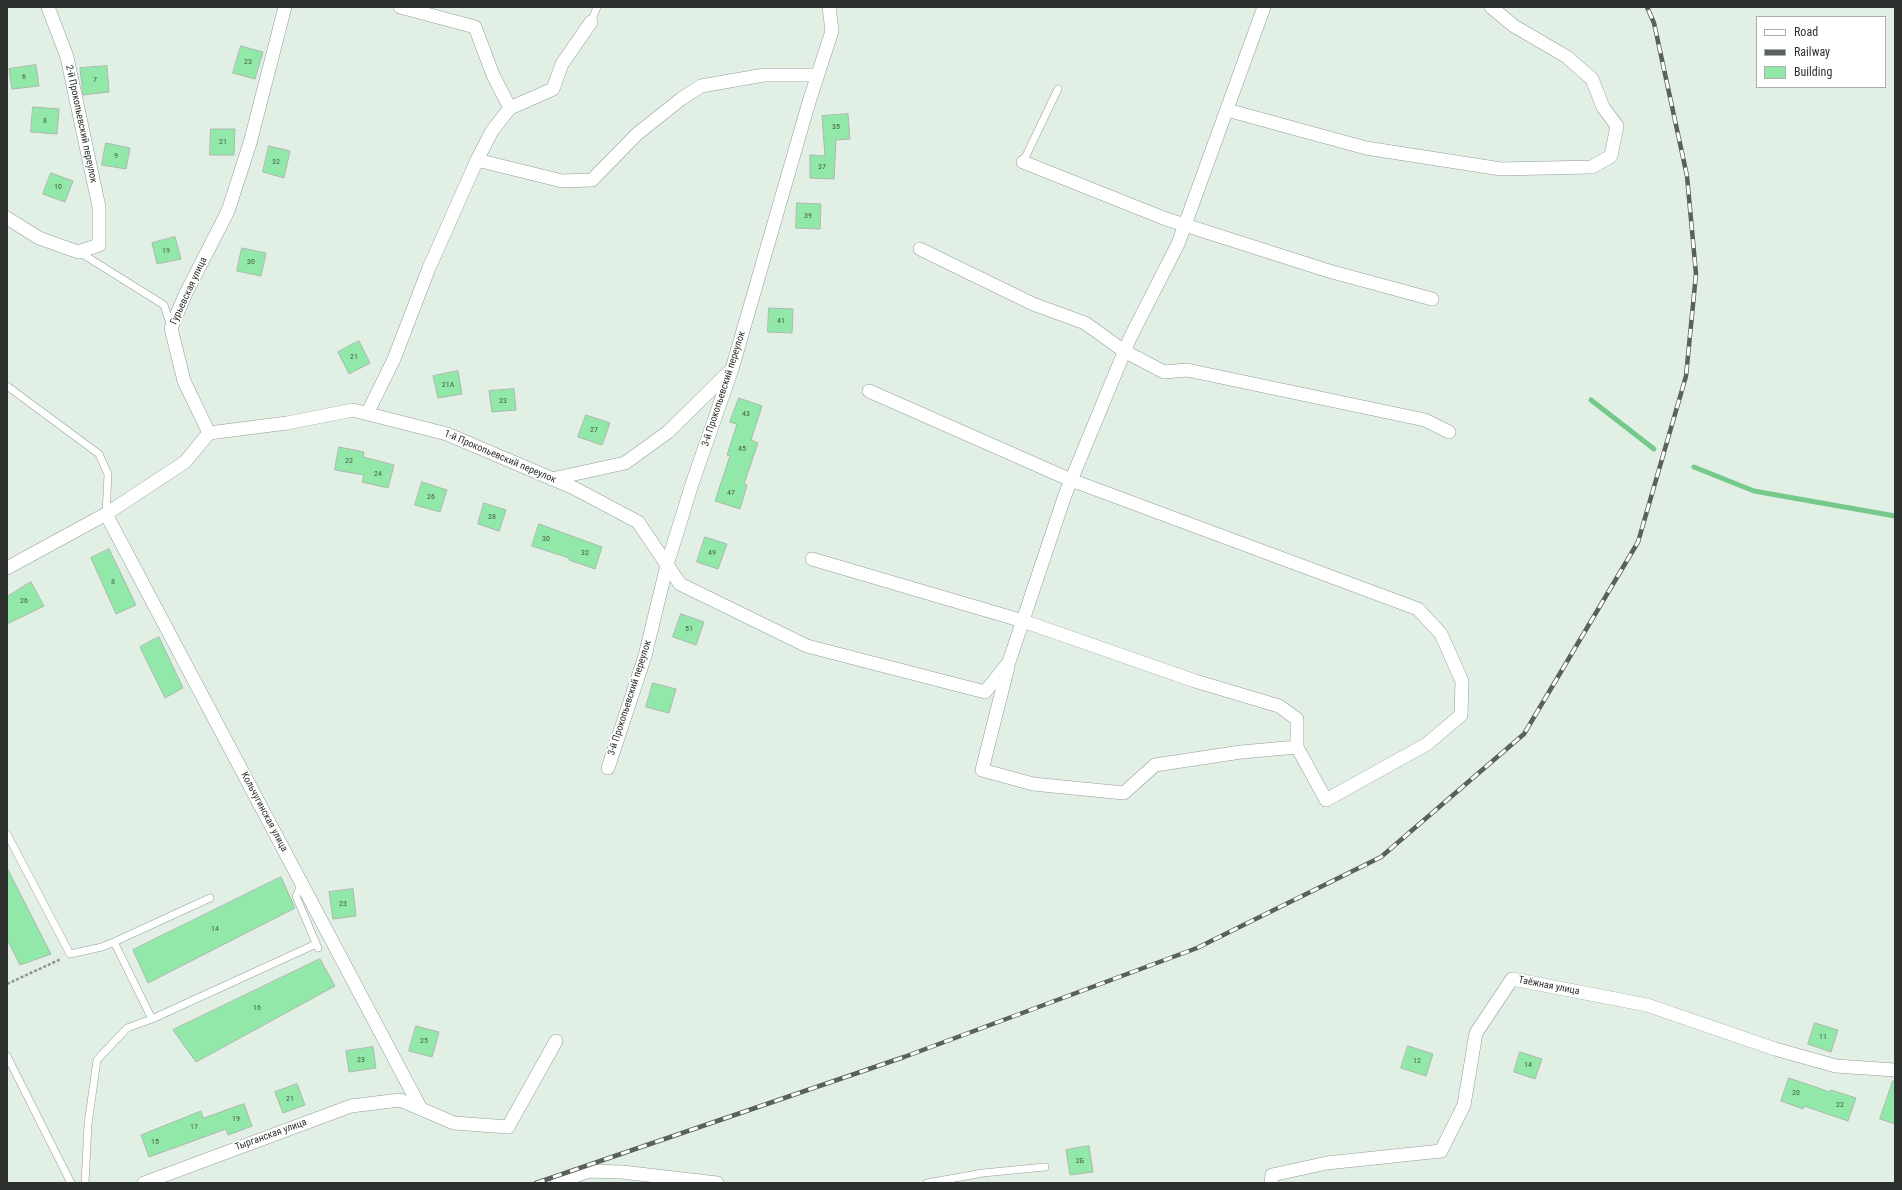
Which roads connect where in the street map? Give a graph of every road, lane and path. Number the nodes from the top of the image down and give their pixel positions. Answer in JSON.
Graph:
{"nodes":[{"id":1,"x":48,"y":7,"type":"edge"},
{"id":2,"x":285,"y":7,"type":"edge"},
{"id":3,"x":400,"y":7,"type":"edge"},
{"id":4,"x":597,"y":7,"type":"edge"},
{"id":5,"x":829,"y":7,"type":"edge"},
{"id":6,"x":1264,"y":7,"type":"edge"},
{"id":7,"x":1491,"y":7,"type":"edge"},
{"id":8,"x":591,"y":22,"type":"joint"},
{"id":9,"x":818,"y":75,"type":"junction"},
{"id":10,"x":1058,"y":89,"type":"dead end"},
{"id":11,"x":510,"y":108,"type":"junction"},
{"id":12,"x":1227,"y":110,"type":"junction"},
{"id":13,"x":477,"y":160,"type":"junction"},
{"id":14,"x":1024,"y":162,"type":"joint"},
{"id":15,"x":7,"y":218,"type":"edge"},
{"id":16,"x":1185,"y":224,"type":"junction"},
{"id":17,"x":920,"y":249,"type":"dead end"},
{"id":18,"x":78,"y":252,"type":"junction"},
{"id":19,"x":1432,"y":299,"type":"dead end"},
{"id":20,"x":171,"y":328,"type":"junction"},
{"id":21,"x":1124,"y":351,"type":"junction"},
{"id":22,"x":732,"y":369,"type":"junction"},
{"id":23,"x":7,"y":386,"type":"edge"},
{"id":24,"x":869,"y":391,"type":"dead end"},
{"id":25,"x":367,"y":414,"type":"junction"},
{"id":26,"x":1449,"y":432,"type":"dead end"},
{"id":27,"x":208,"y":433,"type":"junction"},
{"id":28,"x":552,"y":478,"type":"junction"},
{"id":29,"x":1071,"y":480,"type":"junction"},
{"id":30,"x":106,"y":514,"type":"junction"},
{"id":31,"x":812,"y":559,"type":"dead end"},
{"id":32,"x":667,"y":565,"type":"junction"},
{"id":33,"x":7,"y":568,"type":"edge"},
{"id":34,"x":1023,"y":621,"type":"junction"},
{"id":35,"x":1009,"y":662,"type":"junction"},
{"id":36,"x":1297,"y":747,"type":"junction"},
{"id":37,"x":608,"y":768,"type":"dead end"},
{"id":38,"x":7,"y":834,"type":"edge"},
{"id":39,"x":302,"y":884,"type":"junction"},
{"id":40,"x":210,"y":898,"type":"dead end"},
{"id":41,"x":114,"y":942,"type":"junction"},
{"id":42,"x":70,"y":954,"type":"junction"},
{"id":43,"x":7,"y":984,"type":"edge"},
{"id":44,"x":152,"y":1019,"type":"junction"},
{"id":45,"x":556,"y":1041,"type":"dead end"},
{"id":46,"x":7,"y":1056,"type":"edge"},
{"id":47,"x":1895,"y":1070,"type":"edge"},
{"id":48,"x":422,"y":1109,"type":"junction"},
{"id":49,"x":1045,"y":1167,"type":"dead end"},
{"id":50,"x":72,"y":1183,"type":"edge"},
{"id":51,"x":85,"y":1183,"type":"edge"},
{"id":52,"x":144,"y":1183,"type":"edge"},
{"id":53,"x":557,"y":1183,"type":"edge"},
{"id":54,"x":717,"y":1183,"type":"edge"},
{"id":55,"x":927,"y":1183,"type":"edge"},
{"id":56,"x":1271,"y":1183,"type":"edge"}],
"edges":[{"from":1,"to":18,"type":"street","name":"2-й Прокопьевский переулок"},
{"from":2,"to":20,"type":"street","name":"Гурьевская улица"},
{"from":3,"to":11,"type":"street"},
{"from":4,"to":8,"type":"lane"},
{"from":5,"to":9,"type":"street","name":"3-й Прокопьевский переулок"},
{"from":6,"to":12,"type":"street"},
{"from":7,"to":12,"type":"street"},
{"from":8,"to":11,"type":"street"},
{"from":9,"to":13,"type":"street"},
{"from":9,"to":22,"type":"street","name":"3-й Прокопьевский переулок"},
{"from":10,"to":14,"type":"lane"},
{"from":11,"to":13,"type":"street"},
{"from":12,"to":16,"type":"street"},
{"from":13,"to":25,"type":"street"},
{"from":14,"to":16,"type":"street"},
{"from":15,"to":18,"type":"street"},
{"from":16,"to":19,"type":"street"},
{"from":16,"to":21,"type":"street"},
{"from":17,"to":21,"type":"street"},
{"from":18,"to":20,"type":"lane"},
{"from":20,"to":27,"type":"street","name":"Гурьевская улица"},
{"from":21,"to":26,"type":"street"},
{"from":21,"to":29,"type":"street"},
{"from":22,"to":28,"type":"street"},
{"from":22,"to":32,"type":"street","name":"3-й Прокопьевский переулок"},
{"from":23,"to":30,"type":"lane"},
{"from":24,"to":29,"type":"street"},
{"from":25,"to":27,"type":"street","name":"1-й Прокопьевский переулок"},
{"from":25,"to":28,"type":"street","name":"1-й Прокопьевский переулок"},
{"from":27,"to":30,"type":"street"},
{"from":28,"to":32,"type":"street","name":"1-й Прокопьевский переулок"},
{"from":29,"to":34,"type":"street"},
{"from":29,"to":36,"type":"street"},
{"from":30,"to":33,"type":"street"},
{"from":30,"to":39,"type":"street","name":"Кольчугинская улица"},
{"from":31,"to":34,"type":"street"},
{"from":32,"to":35,"type":"street","name":"1-й Прокопьевский переулок"},
{"from":32,"to":37,"type":"street","name":"3-й Прокопьевский переулок"},
{"from":34,"to":35,"type":"street"},
{"from":34,"to":36,"type":"street"},
{"from":35,"to":36,"type":"street"},
{"from":38,"to":42,"type":"lane"},
{"from":39,"to":44,"type":"lane"},
{"from":39,"to":48,"type":"street","name":"Кольчугинская улица"},
{"from":40,"to":41,"type":"lane"},
{"from":41,"to":42,"type":"lane"},
{"from":41,"to":44,"type":"lane"},
{"from":42,"to":43,"type":"path"},
{"from":44,"to":51,"type":"lane"},
{"from":45,"to":48,"type":"street"},
{"from":46,"to":50,"type":"lane"},
{"from":47,"to":56,"type":"street","name":"Таёжная улица"},
{"from":48,"to":52,"type":"street","name":"Тырганская улица"},
{"from":49,"to":55,"type":"lane"},
{"from":53,"to":54,"type":"street"}]}
